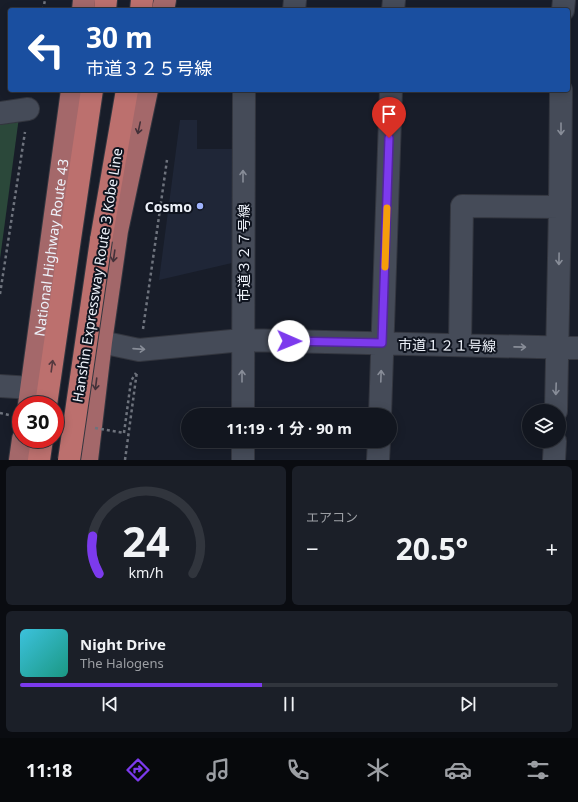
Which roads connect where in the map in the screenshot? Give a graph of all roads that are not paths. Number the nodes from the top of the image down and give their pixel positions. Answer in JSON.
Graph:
{"nodes":[{"id":1,"x":72,"y":92,"type":"edge"},
{"id":2,"x":92,"y":92,"type":"edge"},
{"id":3,"x":127,"y":92,"type":"edge"},
{"id":4,"x":147,"y":92,"type":"edge"},
{"id":5,"x":244,"y":92,"type":"edge"},
{"id":6,"x":391,"y":92,"type":"edge"},
{"id":7,"x":561,"y":92,"type":"edge"},
{"id":8,"x":28,"y":109,"type":"road end"},
{"id":9,"x":0,"y":113,"type":"edge"},
{"id":10,"x":560,"y":207,"type":"junction"},
{"id":11,"x":242,"y":340,"type":"junction"},
{"id":12,"x":101,"y":342,"type":"junction"},
{"id":13,"x":382,"y":343,"type":"junction"},
{"id":14,"x":460,"y":345,"type":"junction"},
{"id":15,"x":568,"y":348,"type":"edge"},
{"id":16,"x":0,"y":386,"type":"edge"},
{"id":17,"x":31,"y":396,"type":"edge"},
{"id":18,"x":47,"y":396,"type":"edge"},
{"id":19,"x":557,"y":404,"type":"edge"},
{"id":20,"x":243,"y":408,"type":"edge"},
{"id":21,"x":380,"y":408,"type":"edge"},
{"id":22,"x":22,"y":448,"type":"edge"},
{"id":23,"x":41,"y":448,"type":"edge"},
{"id":24,"x":243,"y":448,"type":"edge"},
{"id":25,"x":379,"y":448,"type":"edge"},
{"id":26,"x":555,"y":448,"type":"edge"},
{"id":27,"x":20,"y":460,"type":"edge"},
{"id":28,"x":39,"y":460,"type":"edge"},
{"id":29,"x":69,"y":460,"type":"edge"},
{"id":30,"x":87,"y":460,"type":"edge"},
{"id":31,"x":243,"y":460,"type":"edge"},
{"id":32,"x":378,"y":460,"type":"edge"},
{"id":33,"x":554,"y":460,"type":"edge"}],
"edges":[{"from":1,"to":17,"type":"highway","name":"National Highway Route 43"},
{"from":18,"to":2,"type":"highway","one_way":true},
{"from":3,"to":29,"type":"highway","name":"Hanshin Expressway Route 3 Kobe Line","bridge":true},
{"from":4,"to":12,"type":"highway","one_way":true},
{"from":11,"to":5,"type":"street","name":"市道３２７号線","one_way":true},
{"from":6,"to":13,"type":"street"},
{"from":7,"to":10,"type":"street","one_way":true},
{"from":8,"to":9,"type":"street"},
{"from":10,"to":14,"type":"street"},
{"from":10,"to":15,"type":"street","one_way":true},
{"from":11,"to":12,"type":"street","name":"市道１２１号線"},
{"from":11,"to":13,"type":"street","name":"市道１２１号線"},
{"from":20,"to":11,"type":"street","name":"市道３２７号線","one_way":true},
{"from":12,"to":30,"type":"highway","one_way":true},
{"from":13,"to":14,"type":"street","name":"市道１２１号線"},
{"from":21,"to":13,"type":"street","one_way":true},
{"from":14,"to":15,"type":"street","name":"市道１２１号線","one_way":true},
{"from":15,"to":19,"type":"street","one_way":true},
{"from":16,"to":17,"type":"street"},
{"from":22,"to":27,"type":"highway"},
{"from":23,"to":28,"type":"highway"},
{"from":24,"to":31,"type":"street"},
{"from":25,"to":32,"type":"street"},
{"from":26,"to":33,"type":"street"}]}
